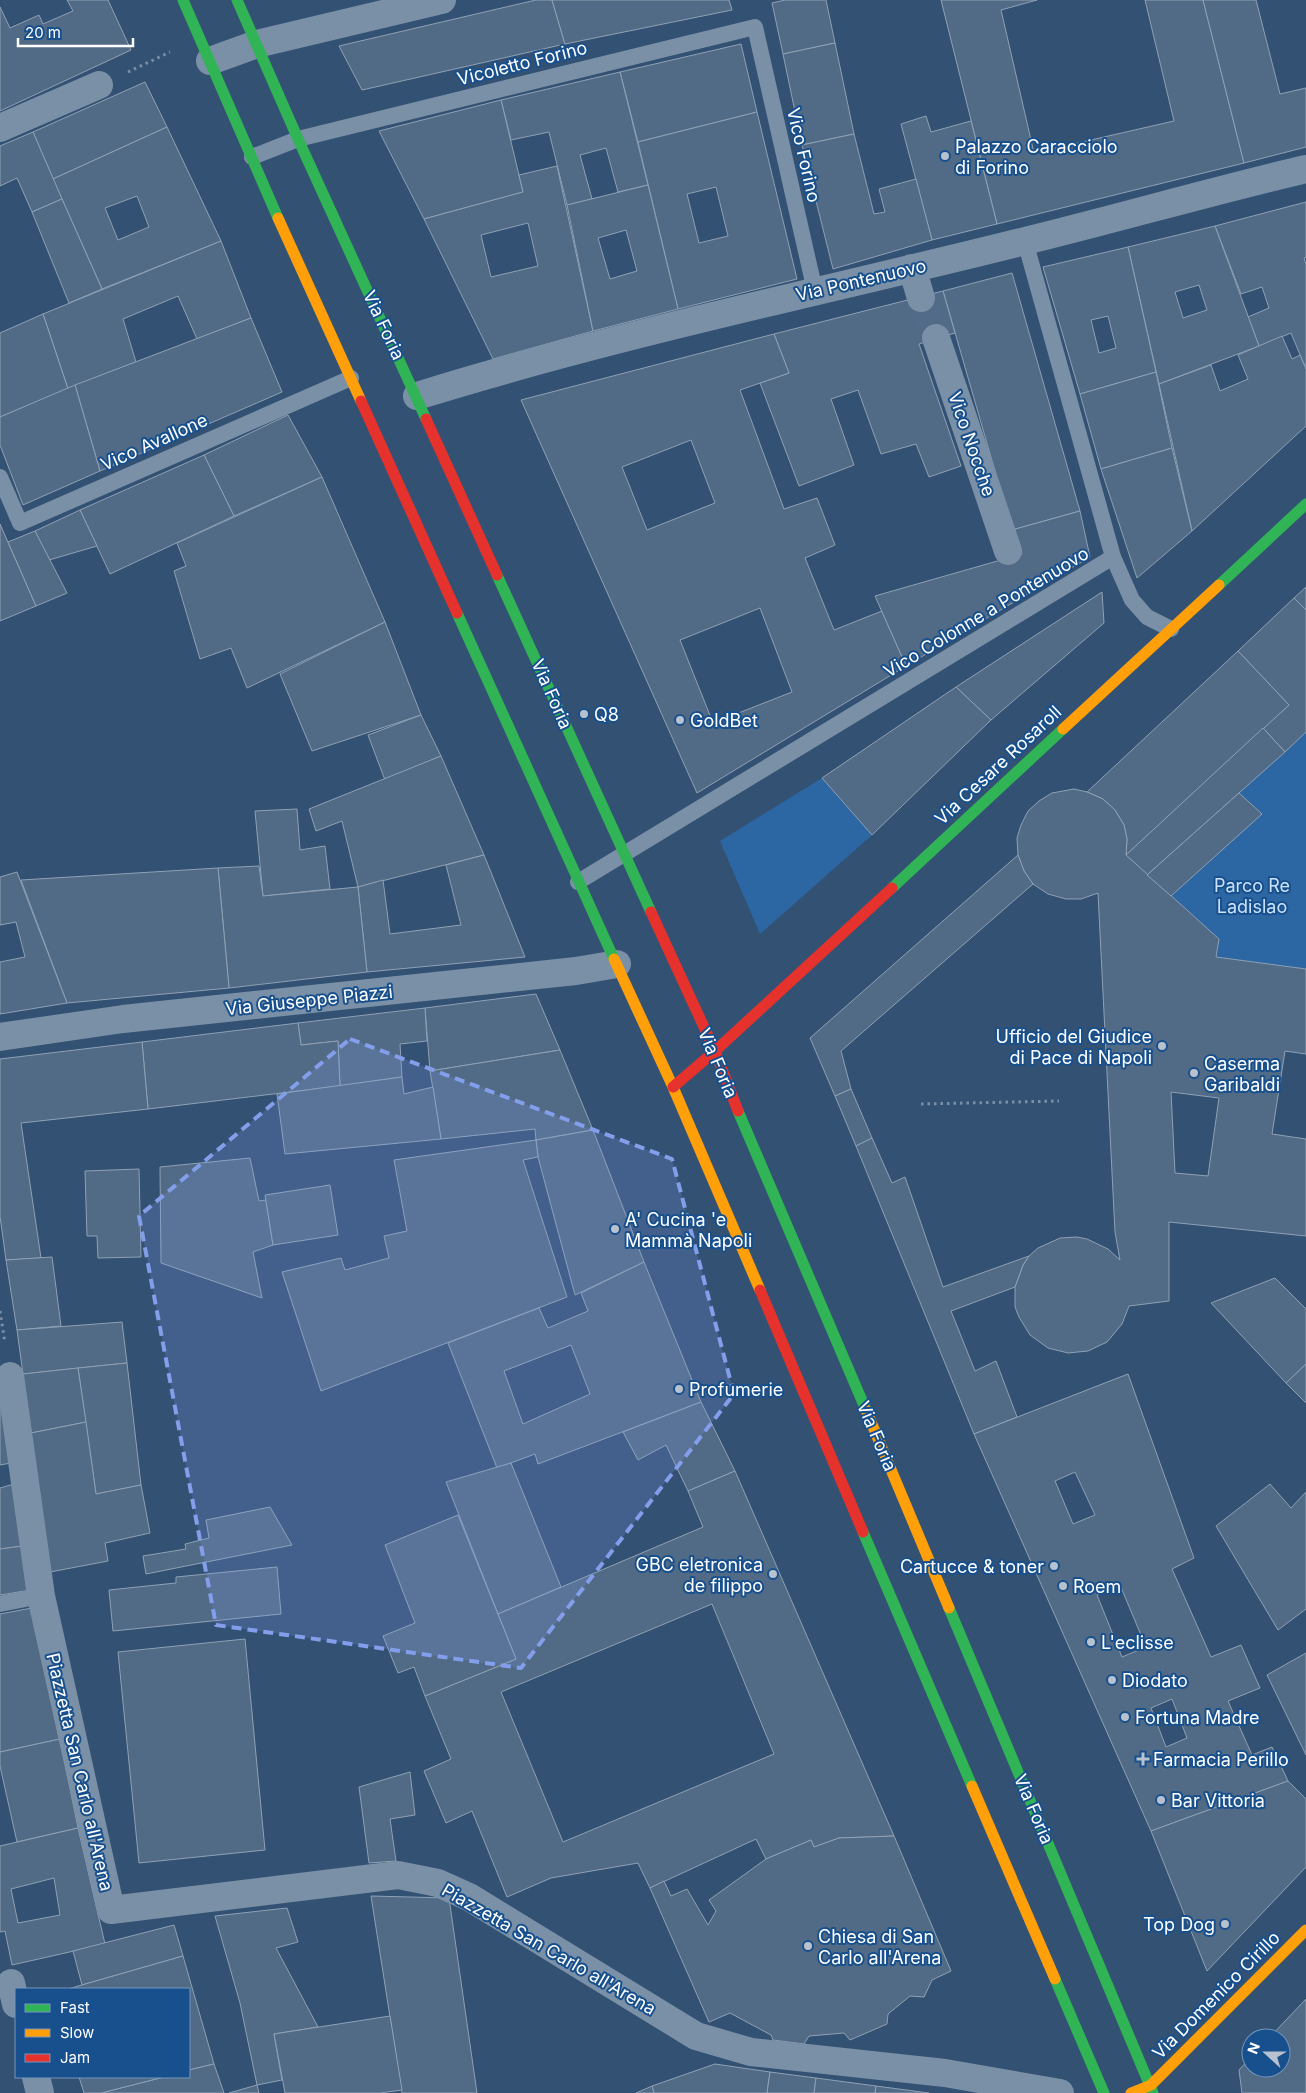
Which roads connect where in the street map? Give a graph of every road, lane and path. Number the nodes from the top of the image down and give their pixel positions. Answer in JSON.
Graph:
{"nodes":[{"id":1,"x":183,"y":0,"type":"edge"},
{"id":2,"x":237,"y":0,"type":"edge"},
{"id":3,"x":442,"y":0,"type":"edge"},
{"id":4,"x":755,"y":27,"type":"joint"},
{"id":5,"x":257,"y":44,"type":"junction"},
{"id":6,"x":205,"y":50,"type":"junction"},
{"id":7,"x":99,"y":85,"type":"joint"},
{"id":8,"x":0,"y":128,"type":"edge"},
{"id":9,"x":298,"y":138,"type":"junction"},
{"id":10,"x":252,"y":157,"type":"junction"},
{"id":11,"x":1306,"y":169,"type":"edge"},
{"id":12,"x":1025,"y":241,"type":"junction"},
{"id":13,"x":912,"y":268,"type":"junction"},
{"id":14,"x":815,"y":291,"type":"junction"},
{"id":15,"x":921,"y":298,"type":"tunnel mouth"},
{"id":16,"x":936,"y":338,"type":"tunnel mouth"},
{"id":17,"x":351,"y":378,"type":"junction"},
{"id":18,"x":417,"y":396,"type":"junction"},
{"id":19,"x":0,"y":477,"type":"edge"},
{"id":20,"x":1306,"y":504,"type":"edge"},
{"id":21,"x":1008,"y":550,"type":"dead end"},
{"id":22,"x":1113,"y":557,"type":"junction"},
{"id":23,"x":1171,"y":629,"type":"junction"},
{"id":24,"x":625,"y":855,"type":"junction"},
{"id":25,"x":578,"y":882,"type":"junction"},
{"id":26,"x":617,"y":964,"type":"junction"},
{"id":27,"x":0,"y":1037,"type":"edge"},
{"id":28,"x":715,"y":1051,"type":"junction"},
{"id":29,"x":673,"y":1087,"type":"junction"},
{"id":30,"x":1059,"y":1101,"type":"dead end"},
{"id":31,"x":921,"y":1104,"type":"dead end"},
{"id":32,"x":10,"y":1376,"type":"dead end"},
{"id":33,"x":41,"y":1596,"type":"junction"},
{"id":34,"x":0,"y":1604,"type":"edge"},
{"id":35,"x":1306,"y":1930,"type":"edge"},
{"id":36,"x":36,"y":2078,"type":"edge"},
{"id":37,"x":1152,"y":2089,"type":"edge"},
{"id":38,"x":40,"y":2093,"type":"edge"},
{"id":39,"x":1060,"y":2093,"type":"edge"},
{"id":40,"x":1104,"y":2093,"type":"edge"},
{"id":41,"x":1131,"y":2093,"type":"edge"}],
"edges":[{"from":1,"to":6,"type":"main road"},
{"from":2,"to":5,"type":"main road","name":"Via Foria"},
{"from":3,"to":5,"type":"street"},
{"from":4,"to":9,"type":"lane","name":"Vicoletto Forino"},
{"from":4,"to":14,"type":"lane","name":"Vico Forino"},
{"from":5,"to":6,"type":"street"},
{"from":5,"to":9,"type":"main road","name":"Via Foria"},
{"from":6,"to":7,"type":"path"},
{"from":6,"to":10,"type":"main road"},
{"from":7,"to":8,"type":"street"},
{"from":9,"to":10,"type":"lane","name":"Vicoletto Forino"},
{"from":9,"to":18,"type":"main road","name":"Via Foria"},
{"from":10,"to":17,"type":"main road"},
{"from":11,"to":12,"type":"street","name":"Via Pontenuovo"},
{"from":12,"to":13,"type":"street","name":"Via Pontenuovo"},
{"from":12,"to":22,"type":"lane","name":"Vico Colonne a Pontenuovo"},
{"from":13,"to":14,"type":"street","name":"Via Pontenuovo"},
{"from":13,"to":15,"type":"street"},
{"from":14,"to":18,"type":"street","name":"Via Pontenuovo"},
{"from":16,"to":21,"type":"street","name":"Vico Nocche"},
{"from":17,"to":19,"type":"lane","name":"Vico Avallone"},
{"from":17,"to":25,"type":"main road"},
{"from":18,"to":24,"type":"main road","name":"Via Foria"},
{"from":20,"to":23,"type":"main road","name":"Via Cesare Rosaroll"},
{"from":22,"to":23,"type":"lane"},
{"from":22,"to":24,"type":"lane","name":"Vico Colonne a Pontenuovo"},
{"from":23,"to":28,"type":"main road","name":"Via Cesare Rosaroll"},
{"from":24,"to":25,"type":"lane","name":"Vico Colonne a Pontenuovo"},
{"from":24,"to":28,"type":"main road","name":"Via Foria"},
{"from":25,"to":26,"type":"main road"},
{"from":26,"to":27,"type":"street","name":"Via Giuseppe Piazzi"},
{"from":26,"to":29,"type":"main road"},
{"from":28,"to":29,"type":"main road","name":"Via Cesare Rosaroll"},
{"from":28,"to":37,"type":"main road","name":"Via Foria"},
{"from":29,"to":40,"type":"main road"},
{"from":30,"to":31,"type":"path"},
{"from":32,"to":33,"type":"street"},
{"from":33,"to":34,"type":"lane"},
{"from":33,"to":39,"type":"street","name":"Piazzetta San Carlo all'Arena"},
{"from":35,"to":37,"type":"main road","name":"Via Domenico Cirillo"},
{"from":36,"to":38,"type":"street"},
{"from":37,"to":41,"type":"main road"}]}
